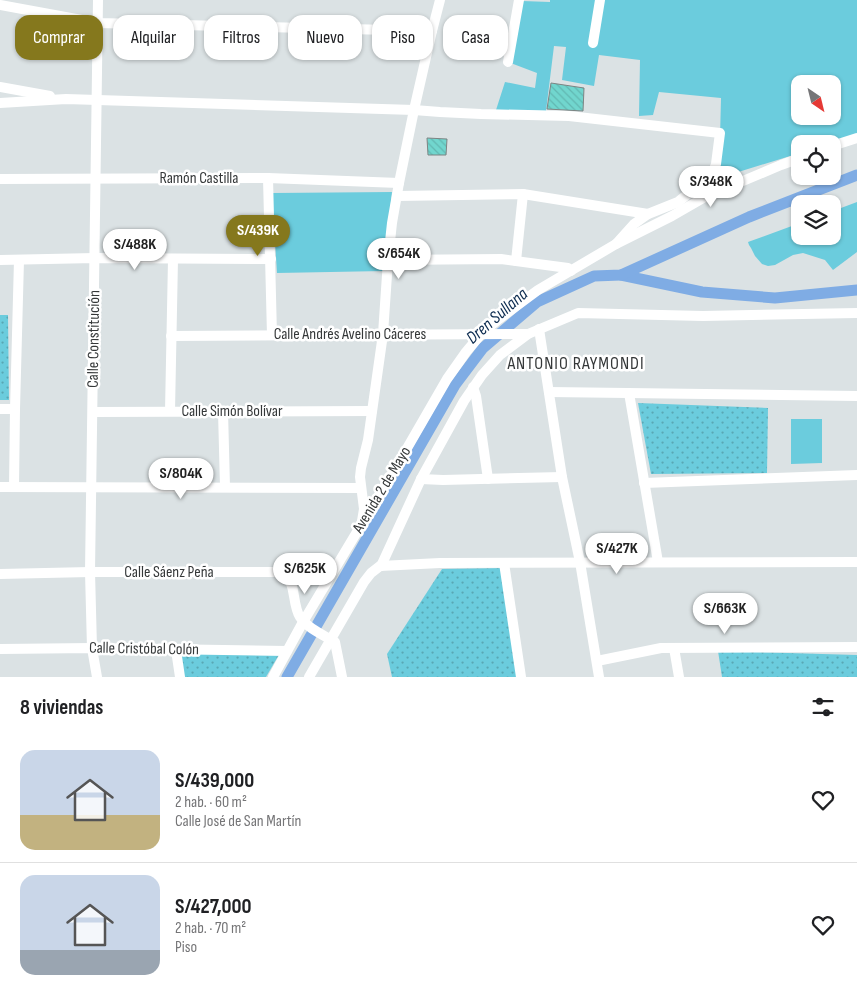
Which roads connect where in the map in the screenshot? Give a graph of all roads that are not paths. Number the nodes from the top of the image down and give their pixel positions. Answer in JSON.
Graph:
{"nodes":[{"id":1,"x":98,"y":0,"type":"edge"},
{"id":2,"x":440,"y":0,"type":"edge"},
{"id":3,"x":519,"y":0,"type":"edge"},
{"id":4,"x":600,"y":0,"type":"edge"},
{"id":5,"x":0,"y":5,"type":"edge"},
{"id":6,"x":54,"y":15,"type":"edge"},
{"id":7,"x":98,"y":15,"type":"edge"},
{"id":8,"x":103,"y":23,"type":"edge"},
{"id":9,"x":433,"y":27,"type":"edge"},
{"id":10,"x":372,"y":30,"type":"edge"},
{"id":11,"x":592,"y":43,"type":"dead end"},
{"id":12,"x":98,"y":60,"type":"edge"},
{"id":13,"x":425,"y":60,"type":"edge"},
{"id":14,"x":508,"y":62,"type":"dead end"},
{"id":15,"x":0,"y":87,"type":"edge"},
{"id":16,"x":66,"y":99,"type":"junction"},
{"id":17,"x":97,"y":100,"type":"junction"},
{"id":18,"x":0,"y":103,"type":"edge"},
{"id":19,"x":414,"y":110,"type":"junction"},
{"id":20,"x":857,"y":138,"type":"edge"},
{"id":21,"x":841,"y":143,"type":"edge"},
{"id":22,"x":791,"y":161,"type":"edge"},
{"id":23,"x":96,"y":178,"type":"junction"},
{"id":24,"x":268,"y":178,"type":"junction"},
{"id":25,"x":0,"y":179,"type":"edge"},
{"id":26,"x":399,"y":183,"type":"junction"},
{"id":27,"x":523,"y":194,"type":"junction"},
{"id":28,"x":396,"y":196,"type":"junction"},
{"id":29,"x":648,"y":214,"type":"junction"},
{"id":30,"x":616,"y":244,"type":"junction"},
{"id":31,"x":95,"y":258,"type":"junction"},
{"id":32,"x":173,"y":259,"type":"junction"},
{"id":33,"x":271,"y":259,"type":"junction"},
{"id":34,"x":0,"y":260,"type":"edge"},
{"id":35,"x":19,"y":260,"type":"junction"},
{"id":36,"x":388,"y":260,"type":"junction"},
{"id":37,"x":516,"y":261,"type":"junction"},
{"id":38,"x":571,"y":271,"type":"junction"},
{"id":39,"x":857,"y":313,"type":"edge"},
{"id":40,"x":539,"y":329,"type":"junction"},
{"id":41,"x":383,"y":334,"type":"junction"},
{"id":42,"x":486,"y":334,"type":"junction"},
{"id":43,"x":523,"y":334,"type":"junction"},
{"id":44,"x":272,"y":335,"type":"junction"},
{"id":45,"x":171,"y":336,"type":"junction"},
{"id":46,"x":473,"y":387,"type":"junction"},
{"id":47,"x":549,"y":392,"type":"junction"},
{"id":48,"x":629,"y":393,"type":"junction"},
{"id":49,"x":857,"y":396,"type":"edge"},
{"id":50,"x":0,"y":409,"type":"edge"},
{"id":51,"x":14,"y":409,"type":"junction"},
{"id":52,"x":223,"y":411,"type":"junction"},
{"id":53,"x":372,"y":411,"type":"junction"},
{"id":54,"x":93,"y":412,"type":"junction"},
{"id":55,"x":170,"y":412,"type":"junction"},
{"id":56,"x":857,"y":475,"type":"edge"},
{"id":57,"x":562,"y":477,"type":"junction"},
{"id":58,"x":421,"y":479,"type":"junction"},
{"id":59,"x":488,"y":479,"type":"junction"},
{"id":60,"x":644,"y":483,"type":"junction"},
{"id":61,"x":0,"y":486,"type":"edge"},
{"id":62,"x":14,"y":487,"type":"junction"},
{"id":63,"x":92,"y":487,"type":"junction"},
{"id":64,"x":225,"y":487,"type":"junction"},
{"id":65,"x":362,"y":488,"type":"junction"},
{"id":66,"x":361,"y":525,"type":"junction"},
{"id":67,"x":580,"y":562,"type":"junction"},
{"id":68,"x":658,"y":562,"type":"junction"},
{"id":69,"x":857,"y":562,"type":"edge"},
{"id":70,"x":504,"y":563,"type":"junction"},
{"id":71,"x":381,"y":566,"type":"junction"},
{"id":72,"x":90,"y":572,"type":"junction"},
{"id":73,"x":0,"y":574,"type":"edge"},
{"id":74,"x":305,"y":623,"type":"junction"},
{"id":75,"x":329,"y":638,"type":"junction"},
{"id":76,"x":857,"y":647,"type":"edge"},
{"id":77,"x":92,"y":648,"type":"junction"},
{"id":78,"x":674,"y":648,"type":"junction"},
{"id":79,"x":0,"y":649,"type":"edge"},
{"id":80,"x":176,"y":650,"type":"junction"},
{"id":81,"x":287,"y":651,"type":"junction"},
{"id":82,"x":597,"y":661,"type":"junction"},
{"id":83,"x":97,"y":677,"type":"edge"},
{"id":84,"x":180,"y":677,"type":"edge"},
{"id":85,"x":273,"y":677,"type":"edge"},
{"id":86,"x":309,"y":677,"type":"edge"},
{"id":87,"x":342,"y":677,"type":"edge"},
{"id":88,"x":521,"y":677,"type":"edge"},
{"id":89,"x":600,"y":677,"type":"edge"},
{"id":90,"x":679,"y":677,"type":"edge"}],
"edges":[{"from":1,"to":7,"type":"street","name":"Calle Constitución"},
{"from":2,"to":9,"type":"street"},
{"from":3,"to":14,"type":"street"},
{"from":4,"to":11,"type":"street"},
{"from":5,"to":6,"type":"street"},
{"from":8,"to":10,"type":"street"},
{"from":12,"to":17,"type":"street","name":"Calle Constitución"},
{"from":13,"to":19,"type":"street"},
{"from":15,"to":16,"type":"street"},
{"from":16,"to":17,"type":"street"},
{"from":16,"to":18,"type":"street"},
{"from":17,"to":19,"type":"street"},
{"from":17,"to":23,"type":"street","name":"Calle Constitución"},
{"from":19,"to":26,"type":"street"},
{"from":19,"to":29,"type":"street"},
{"from":20,"to":21,"type":"street"},
{"from":22,"to":30,"type":"street"},
{"from":23,"to":24,"type":"street","name":"Ramón Castilla"},
{"from":23,"to":25,"type":"street","name":"Ramón Castilla"},
{"from":23,"to":31,"type":"street","name":"Calle Constitución"},
{"from":24,"to":26,"type":"street","name":"Ramón Castilla"},
{"from":24,"to":33,"type":"street"},
{"from":26,"to":28,"type":"street"},
{"from":27,"to":28,"type":"street"},
{"from":27,"to":29,"type":"street"},
{"from":27,"to":37,"type":"street"},
{"from":28,"to":36,"type":"street"},
{"from":29,"to":30,"type":"street"},
{"from":30,"to":38,"type":"street","name":"Avenida 2 de Mayo"},
{"from":31,"to":32,"type":"street"},
{"from":31,"to":35,"type":"street"},
{"from":31,"to":54,"type":"street","name":"Calle Constitución"},
{"from":32,"to":33,"type":"street"},
{"from":32,"to":45,"type":"street"},
{"from":33,"to":44,"type":"street"},
{"from":34,"to":35,"type":"street"},
{"from":35,"to":51,"type":"street"},
{"from":36,"to":37,"type":"street"},
{"from":36,"to":41,"type":"street"},
{"from":37,"to":38,"type":"street"},
{"from":38,"to":42,"type":"street","name":"Avenida 2 de Mayo"},
{"from":39,"to":40,"type":"street"},
{"from":40,"to":43,"type":"street"},
{"from":40,"to":47,"type":"street"},
{"from":41,"to":42,"type":"street","name":"Calle Andrés Avelino Cáceres"},
{"from":41,"to":44,"type":"street","name":"Calle Andrés Avelino Cáceres"},
{"from":41,"to":53,"type":"street"},
{"from":42,"to":43,"type":"street","name":"Calle Andrés Avelino Cáceres"},
{"from":42,"to":66,"type":"street","name":"Avenida 2 de Mayo"},
{"from":43,"to":46,"type":"street"},
{"from":44,"to":45,"type":"street","name":"Calle Andrés Avelino Cáceres"},
{"from":45,"to":55,"type":"street"},
{"from":46,"to":58,"type":"street"},
{"from":46,"to":59,"type":"street"},
{"from":47,"to":48,"type":"street"},
{"from":47,"to":57,"type":"street"},
{"from":48,"to":49,"type":"street"},
{"from":48,"to":60,"type":"street"},
{"from":50,"to":51,"type":"street"},
{"from":51,"to":62,"type":"street"},
{"from":52,"to":53,"type":"street","name":"Calle Simón Bolívar"},
{"from":52,"to":55,"type":"street","name":"Calle Simón Bolívar"},
{"from":52,"to":64,"type":"street"},
{"from":53,"to":65,"type":"street"},
{"from":54,"to":55,"type":"street","name":"Calle Simón Bolívar"},
{"from":54,"to":63,"type":"street","name":"Calle Constitución"},
{"from":56,"to":60,"type":"street"},
{"from":57,"to":59,"type":"street"},
{"from":57,"to":67,"type":"street"},
{"from":58,"to":59,"type":"street"},
{"from":58,"to":71,"type":"street"},
{"from":60,"to":68,"type":"street"},
{"from":61,"to":62,"type":"street"},
{"from":62,"to":63,"type":"street"},
{"from":63,"to":64,"type":"street"},
{"from":63,"to":72,"type":"street","name":"Calle Constitución"},
{"from":64,"to":65,"type":"street"},
{"from":65,"to":66,"type":"street"},
{"from":66,"to":74,"type":"street","name":"Avenida 2 de Mayo"},
{"from":67,"to":68,"type":"street"},
{"from":67,"to":70,"type":"street"},
{"from":67,"to":82,"type":"street"},
{"from":68,"to":69,"type":"street"},
{"from":70,"to":71,"type":"street"},
{"from":70,"to":88,"type":"street"},
{"from":71,"to":75,"type":"street"},
{"from":72,"to":73,"type":"street","name":"Calle Sáenz Peña"},
{"from":72,"to":74,"type":"street","name":"Calle Sáenz Peña"},
{"from":72,"to":77,"type":"street","name":"Calle Constitución"},
{"from":74,"to":75,"type":"street"},
{"from":74,"to":81,"type":"street","name":"Avenida 2 de Mayo"},
{"from":75,"to":86,"type":"street"},
{"from":75,"to":87,"type":"street"},
{"from":76,"to":78,"type":"street"},
{"from":77,"to":79,"type":"street","name":"Calle Cristóbal Colón"},
{"from":77,"to":80,"type":"street","name":"Calle Cristóbal Colón"},
{"from":77,"to":83,"type":"street","name":"Calle Constitución"},
{"from":78,"to":82,"type":"street"},
{"from":78,"to":90,"type":"street"},
{"from":80,"to":81,"type":"street","name":"Calle Cristóbal Colón"},
{"from":80,"to":84,"type":"street"},
{"from":81,"to":85,"type":"street","name":"Avenida 2 de Mayo"},
{"from":82,"to":89,"type":"street"}]}
